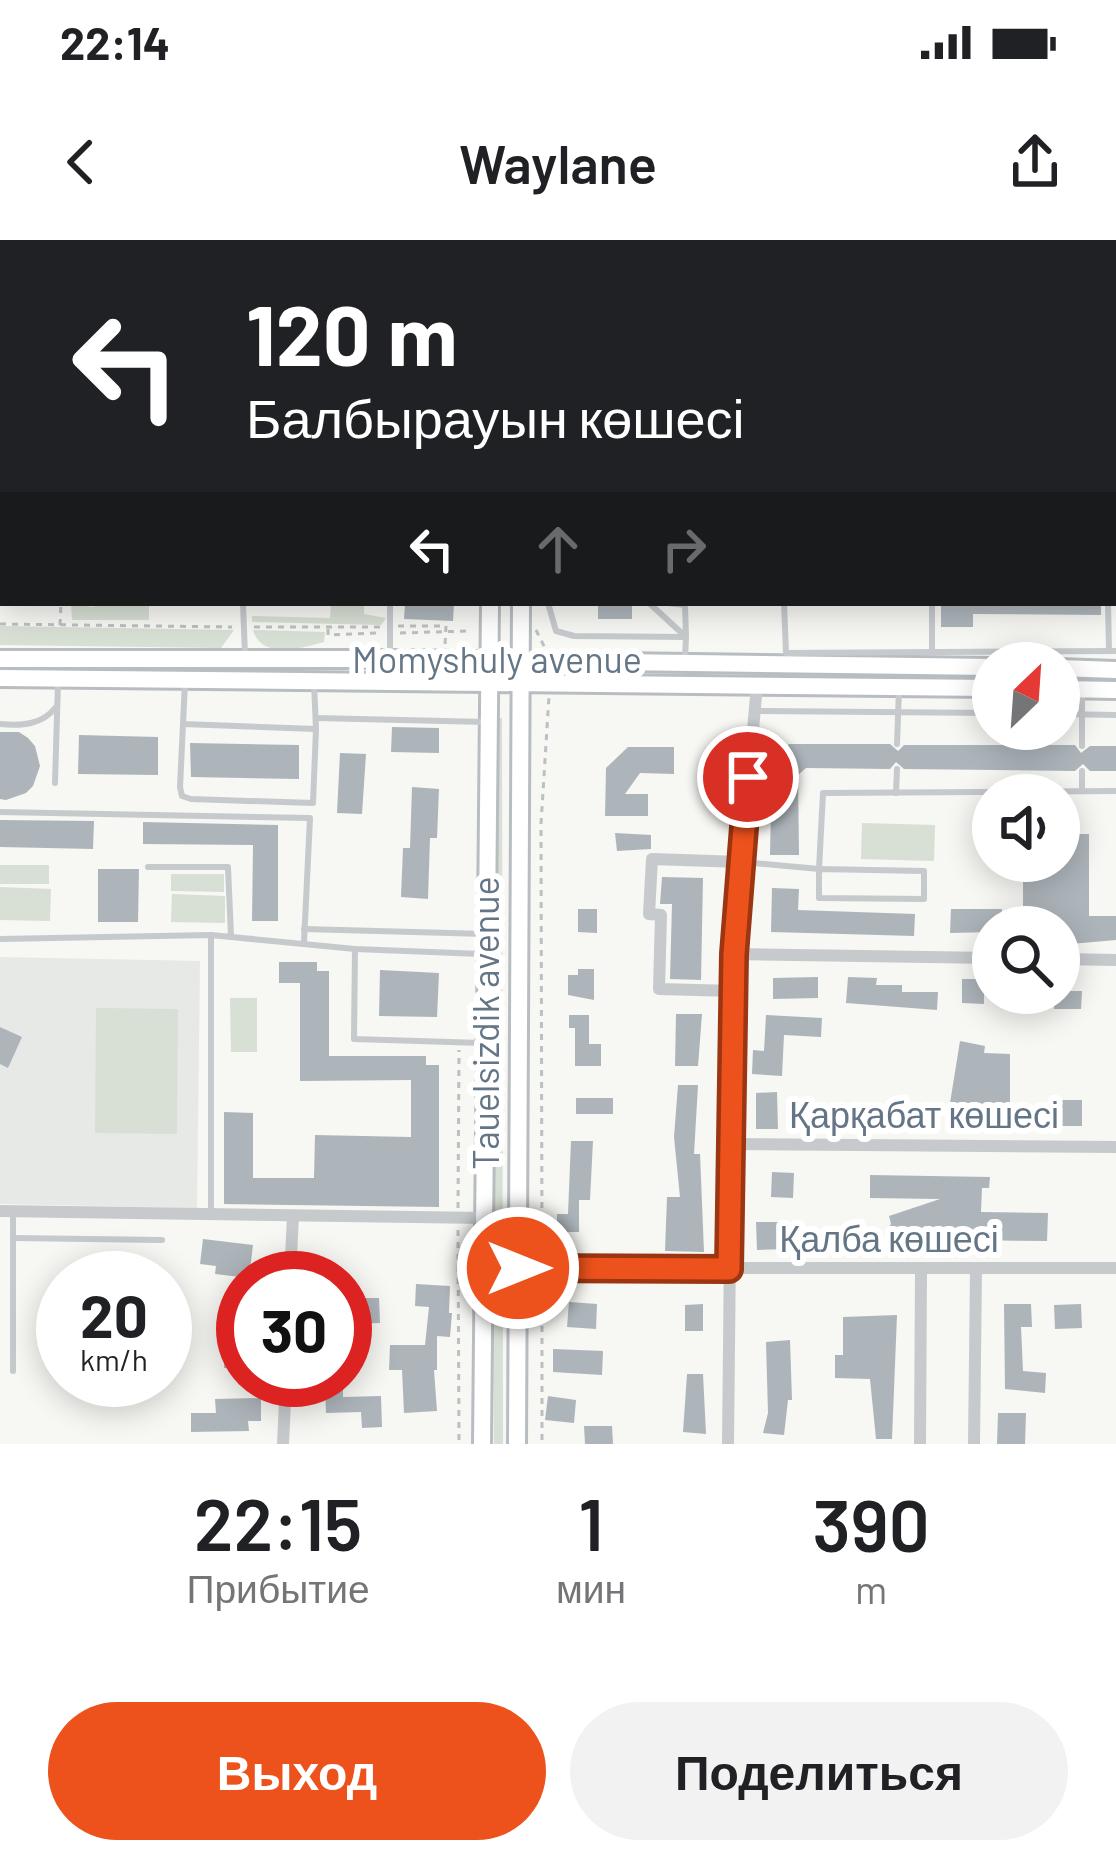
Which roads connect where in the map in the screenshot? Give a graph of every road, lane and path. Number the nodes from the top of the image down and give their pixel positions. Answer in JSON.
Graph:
{"nodes":[{"id":1,"x":61,"y":606,"type":"edge"},
{"id":2,"x":244,"y":606,"type":"edge"},
{"id":3,"x":390,"y":606,"type":"edge"},
{"id":4,"x":490,"y":606,"type":"edge"},
{"id":5,"x":521,"y":606,"type":"edge"},
{"id":6,"x":549,"y":606,"type":"edge"},
{"id":7,"x":653,"y":606,"type":"edge"},
{"id":8,"x":686,"y":606,"type":"edge"},
{"id":9,"x":784,"y":606,"type":"edge"},
{"id":10,"x":932,"y":606,"type":"edge"},
{"id":11,"x":1108,"y":606,"type":"edge"},
{"id":12,"x":536,"y":617,"type":"dead end"},
{"id":13,"x":0,"y":624,"type":"edge"},
{"id":14,"x":60,"y":625,"type":"junction"},
{"id":15,"x":390,"y":626,"type":"junction"},
{"id":16,"x":244,"y":627,"type":"junction"},
{"id":17,"x":686,"y":637,"type":"junction"},
{"id":18,"x":445,"y":649,"type":"dead end"},
{"id":19,"x":546,"y":650,"type":"dead end"},
{"id":20,"x":1112,"y":651,"type":"edge"},
{"id":21,"x":390,"y":658,"type":"junction"},
{"id":22,"x":932,"y":658,"type":"junction"},
{"id":23,"x":0,"y":659,"type":"edge"},
{"id":24,"x":245,"y":659,"type":"junction"},
{"id":25,"x":786,"y":659,"type":"junction"},
{"id":26,"x":490,"y":660,"type":"junction"},
{"id":27,"x":521,"y":660,"type":"junction"},
{"id":28,"x":685,"y":662,"type":"junction"},
{"id":29,"x":972,"y":664,"type":"edge"},
{"id":30,"x":1080,"y":669,"type":"edge"},
{"id":31,"x":1116,"y":670,"type":"edge"},
{"id":32,"x":0,"y":678,"type":"edge"},
{"id":33,"x":58,"y":678,"type":"junction"},
{"id":34,"x":185,"y":679,"type":"junction"},
{"id":35,"x":314,"y":680,"type":"junction"},
{"id":36,"x":490,"y":681,"type":"junction"},
{"id":37,"x":521,"y":682,"type":"junction"},
{"id":38,"x":757,"y":685,"type":"junction"},
{"id":39,"x":899,"y":687,"type":"junction"},
{"id":40,"x":972,"y":688,"type":"edge"},
{"id":41,"x":1082,"y":689,"type":"joint"},
{"id":42,"x":1116,"y":690,"type":"edge"},
{"id":43,"x":549,"y":692,"type":"dead end"},
{"id":44,"x":58,"y":706,"type":"junction"},
{"id":45,"x":754,"y":711,"type":"junction"},
{"id":46,"x":898,"y":712,"type":"junction"},
{"id":47,"x":972,"y":713,"type":"edge"},
{"id":48,"x":1082,"y":714,"type":"junction"},
{"id":49,"x":1116,"y":715,"type":"edge"},
{"id":50,"x":316,"y":718,"type":"junction"},
{"id":51,"x":489,"y":722,"type":"junction"},
{"id":52,"x":0,"y":724,"type":"edge"},
{"id":53,"x":183,"y":724,"type":"junction"},
{"id":54,"x":316,"y":729,"type":"junction"},
{"id":55,"x":897,"y":745,"type":"dead end"},
{"id":56,"x":1082,"y":746,"type":"dead end"},
{"id":57,"x":897,"y":769,"type":"dead end"},
{"id":58,"x":1082,"y":771,"type":"dead end"},
{"id":59,"x":55,"y":783,"type":"dead end"},
{"id":60,"x":1082,"y":791,"type":"junction"},
{"id":61,"x":1116,"y":791,"type":"edge"},
{"id":62,"x":896,"y":793,"type":"junction"},
{"id":63,"x":313,"y":803,"type":"junction"},
{"id":64,"x":0,"y":812,"type":"edge"},
{"id":65,"x":310,"y":818,"type":"junction"},
{"id":66,"x":741,"y":862,"type":"junction"},
{"id":67,"x":148,"y":867,"type":"dead end"},
{"id":68,"x":819,"y":869,"type":"junction"},
{"id":69,"x":304,"y":929,"type":"junction"},
{"id":70,"x":487,"y":934,"type":"junction"},
{"id":71,"x":211,"y":935,"type":"junction"},
{"id":72,"x":231,"y":935,"type":"junction"},
{"id":73,"x":0,"y":939,"type":"edge"},
{"id":74,"x":304,"y":942,"type":"junction"},
{"id":75,"x":355,"y":949,"type":"junction"},
{"id":76,"x":487,"y":954,"type":"junction"},
{"id":77,"x":734,"y":954,"type":"junction"},
{"id":78,"x":972,"y":958,"type":"edge"},
{"id":79,"x":1080,"y":959,"type":"edge"},
{"id":80,"x":1116,"y":960,"type":"edge"},
{"id":81,"x":734,"y":991,"type":"junction"},
{"id":82,"x":459,"y":1042,"type":"junction"},
{"id":83,"x":486,"y":1043,"type":"junction"},
{"id":84,"x":731,"y":1144,"type":"junction"},
{"id":85,"x":1116,"y":1147,"type":"edge"},
{"id":86,"x":6,"y":1211,"type":"edge"},
{"id":87,"x":212,"y":1216,"type":"junction"},
{"id":88,"x":293,"y":1216,"type":"junction"},
{"id":89,"x":458,"y":1218,"type":"junction"},
{"id":90,"x":484,"y":1218,"type":"junction"},
{"id":91,"x":14,"y":1238,"type":"junction"},
{"id":92,"x":162,"y":1240,"type":"dead end"},
{"id":93,"x":291,"y":1251,"type":"edge"},
{"id":94,"x":518,"y":1268,"type":"junction"},
{"id":95,"x":542,"y":1268,"type":"junction"},
{"id":96,"x":1116,"y":1268,"type":"edge"},
{"id":97,"x":729,"y":1269,"type":"junction"},
{"id":98,"x":921,"y":1270,"type":"junction"},
{"id":99,"x":976,"y":1270,"type":"junction"},
{"id":100,"x":13,"y":1371,"type":"dead end"},
{"id":101,"x":285,"y":1407,"type":"edge"},
{"id":102,"x":283,"y":1444,"type":"edge"},
{"id":103,"x":460,"y":1444,"type":"edge"},
{"id":104,"x":482,"y":1444,"type":"edge"},
{"id":105,"x":517,"y":1444,"type":"edge"},
{"id":106,"x":542,"y":1444,"type":"edge"},
{"id":107,"x":728,"y":1444,"type":"edge"},
{"id":108,"x":920,"y":1444,"type":"edge"},
{"id":109,"x":974,"y":1444,"type":"edge"}],
"edges":[{"from":1,"to":14,"type":"path"},
{"from":2,"to":16,"type":"lane"},
{"from":3,"to":15,"type":"lane"},
{"from":4,"to":26,"type":"main road","name":"Tauelsizdik avenue"},
{"from":5,"to":27,"type":"main road","name":"Tauelsizdik avenue"},
{"from":6,"to":17,"type":"lane"},
{"from":7,"to":17,"type":"lane"},
{"from":8,"to":17,"type":"lane"},
{"from":9,"to":25,"type":"lane"},
{"from":10,"to":22,"type":"lane"},
{"from":11,"to":20,"type":"lane"},
{"from":12,"to":19,"type":"path"},
{"from":13,"to":14,"type":"path"},
{"from":14,"to":16,"type":"path"},
{"from":15,"to":16,"type":"path"},
{"from":15,"to":18,"type":"path"},
{"from":15,"to":21,"type":"lane"},
{"from":16,"to":24,"type":"lane"},
{"from":17,"to":28,"type":"lane"},
{"from":20,"to":22,"type":"lane"},
{"from":21,"to":24,"type":"main road","name":"Momyshuly avenue"},
{"from":21,"to":26,"type":"main road","name":"Momyshuly avenue"},
{"from":22,"to":25,"type":"main road","name":"Momyshuly avenue"},
{"from":22,"to":29,"type":"main road","name":"Momyshuly avenue"},
{"from":23,"to":24,"type":"main road","name":"Momyshuly avenue"},
{"from":25,"to":28,"type":"main road","name":"Momyshuly avenue"},
{"from":26,"to":27,"type":"main road","name":"Momyshuly avenue"},
{"from":26,"to":36,"type":"main road","name":"Tauelsizdik avenue"},
{"from":27,"to":28,"type":"main road","name":"Momyshuly avenue"},
{"from":27,"to":37,"type":"main road","name":"Tauelsizdik avenue"},
{"from":30,"to":31,"type":"main road"},
{"from":32,"to":33,"type":"main road","name":"Momyshuly avenue"},
{"from":33,"to":34,"type":"main road","name":"Momyshuly avenue"},
{"from":33,"to":44,"type":"lane"},
{"from":34,"to":35,"type":"main road","name":"Momyshuly avenue"},
{"from":34,"to":53,"type":"lane"},
{"from":35,"to":36,"type":"main road","name":"Momyshuly avenue"},
{"from":35,"to":50,"type":"lane"},
{"from":36,"to":37,"type":"main road","name":"Momyshuly avenue"},
{"from":36,"to":51,"type":"main road","name":"Tauelsizdik avenue"},
{"from":37,"to":38,"type":"main road","name":"Momyshuly avenue"},
{"from":37,"to":94,"type":"main road","name":"Tauelsizdik avenue"},
{"from":38,"to":39,"type":"main road","name":"Momyshuly avenue"},
{"from":38,"to":45,"type":"street"},
{"from":39,"to":40,"type":"main road","name":"Momyshuly avenue"},
{"from":39,"to":46,"type":"lane"},
{"from":41,"to":42,"type":"main road"},
{"from":41,"to":48,"type":"lane"},
{"from":43,"to":95,"type":"path"},
{"from":44,"to":52,"type":"lane"},
{"from":44,"to":59,"type":"lane"},
{"from":45,"to":46,"type":"lane"},
{"from":45,"to":66,"type":"street"},
{"from":46,"to":47,"type":"lane"},
{"from":46,"to":55,"type":"lane"},
{"from":48,"to":49,"type":"lane"},
{"from":48,"to":56,"type":"lane"},
{"from":50,"to":51,"type":"lane"},
{"from":50,"to":54,"type":"lane"},
{"from":51,"to":70,"type":"main road","name":"Tauelsizdik avenue"},
{"from":53,"to":54,"type":"lane"},
{"from":53,"to":63,"type":"lane"},
{"from":54,"to":63,"type":"lane"},
{"from":57,"to":62,"type":"lane"},
{"from":58,"to":60,"type":"lane"},
{"from":60,"to":61,"type":"lane"},
{"from":60,"to":62,"type":"lane"},
{"from":62,"to":68,"type":"lane"},
{"from":63,"to":65,"type":"lane"},
{"from":64,"to":65,"type":"lane"},
{"from":65,"to":69,"type":"lane"},
{"from":66,"to":68,"type":"lane"},
{"from":66,"to":77,"type":"street"},
{"from":66,"to":81,"type":"street"},
{"from":67,"to":72,"type":"lane"},
{"from":68,"to":68,"type":"lane"},
{"from":69,"to":70,"type":"lane"},
{"from":69,"to":74,"type":"lane"},
{"from":70,"to":76,"type":"main road","name":"Tauelsizdik avenue"},
{"from":71,"to":72,"type":"lane"},
{"from":71,"to":73,"type":"lane"},
{"from":71,"to":87,"type":"lane"},
{"from":72,"to":74,"type":"lane"},
{"from":74,"to":75,"type":"lane"},
{"from":75,"to":76,"type":"lane"},
{"from":75,"to":82,"type":"lane"},
{"from":76,"to":83,"type":"main road","name":"Tauelsizdik avenue"},
{"from":77,"to":78,"type":"street"},
{"from":77,"to":81,"type":"street"},
{"from":79,"to":80,"type":"street"},
{"from":81,"to":84,"type":"street"},
{"from":82,"to":83,"type":"lane"},
{"from":82,"to":89,"type":"path"},
{"from":83,"to":90,"type":"main road","name":"Tauelsizdik avenue"},
{"from":84,"to":85,"type":"street","name":"Қарқабат көшесі"},
{"from":84,"to":97,"type":"street"},
{"from":86,"to":87,"type":"street"},
{"from":86,"to":91,"type":"lane"},
{"from":87,"to":88,"type":"street"},
{"from":88,"to":89,"type":"street"},
{"from":88,"to":93,"type":"street"},
{"from":89,"to":90,"type":"street"},
{"from":89,"to":103,"type":"path"},
{"from":90,"to":104,"type":"main road","name":"Tauelsizdik avenue"},
{"from":91,"to":92,"type":"lane"},
{"from":91,"to":100,"type":"lane"},
{"from":94,"to":95,"type":"street","name":"Қалба көшесі"},
{"from":94,"to":105,"type":"main road","name":"Tauelsizdik avenue"},
{"from":95,"to":97,"type":"street","name":"Қалба көшесі"},
{"from":95,"to":106,"type":"path"},
{"from":96,"to":99,"type":"street","name":"Қалба көшесі"},
{"from":97,"to":98,"type":"street","name":"Қалба көшесі"},
{"from":97,"to":107,"type":"street"},
{"from":98,"to":99,"type":"street","name":"Қалба көшесі"},
{"from":98,"to":108,"type":"street"},
{"from":99,"to":109,"type":"street"},
{"from":101,"to":102,"type":"street"}]}
